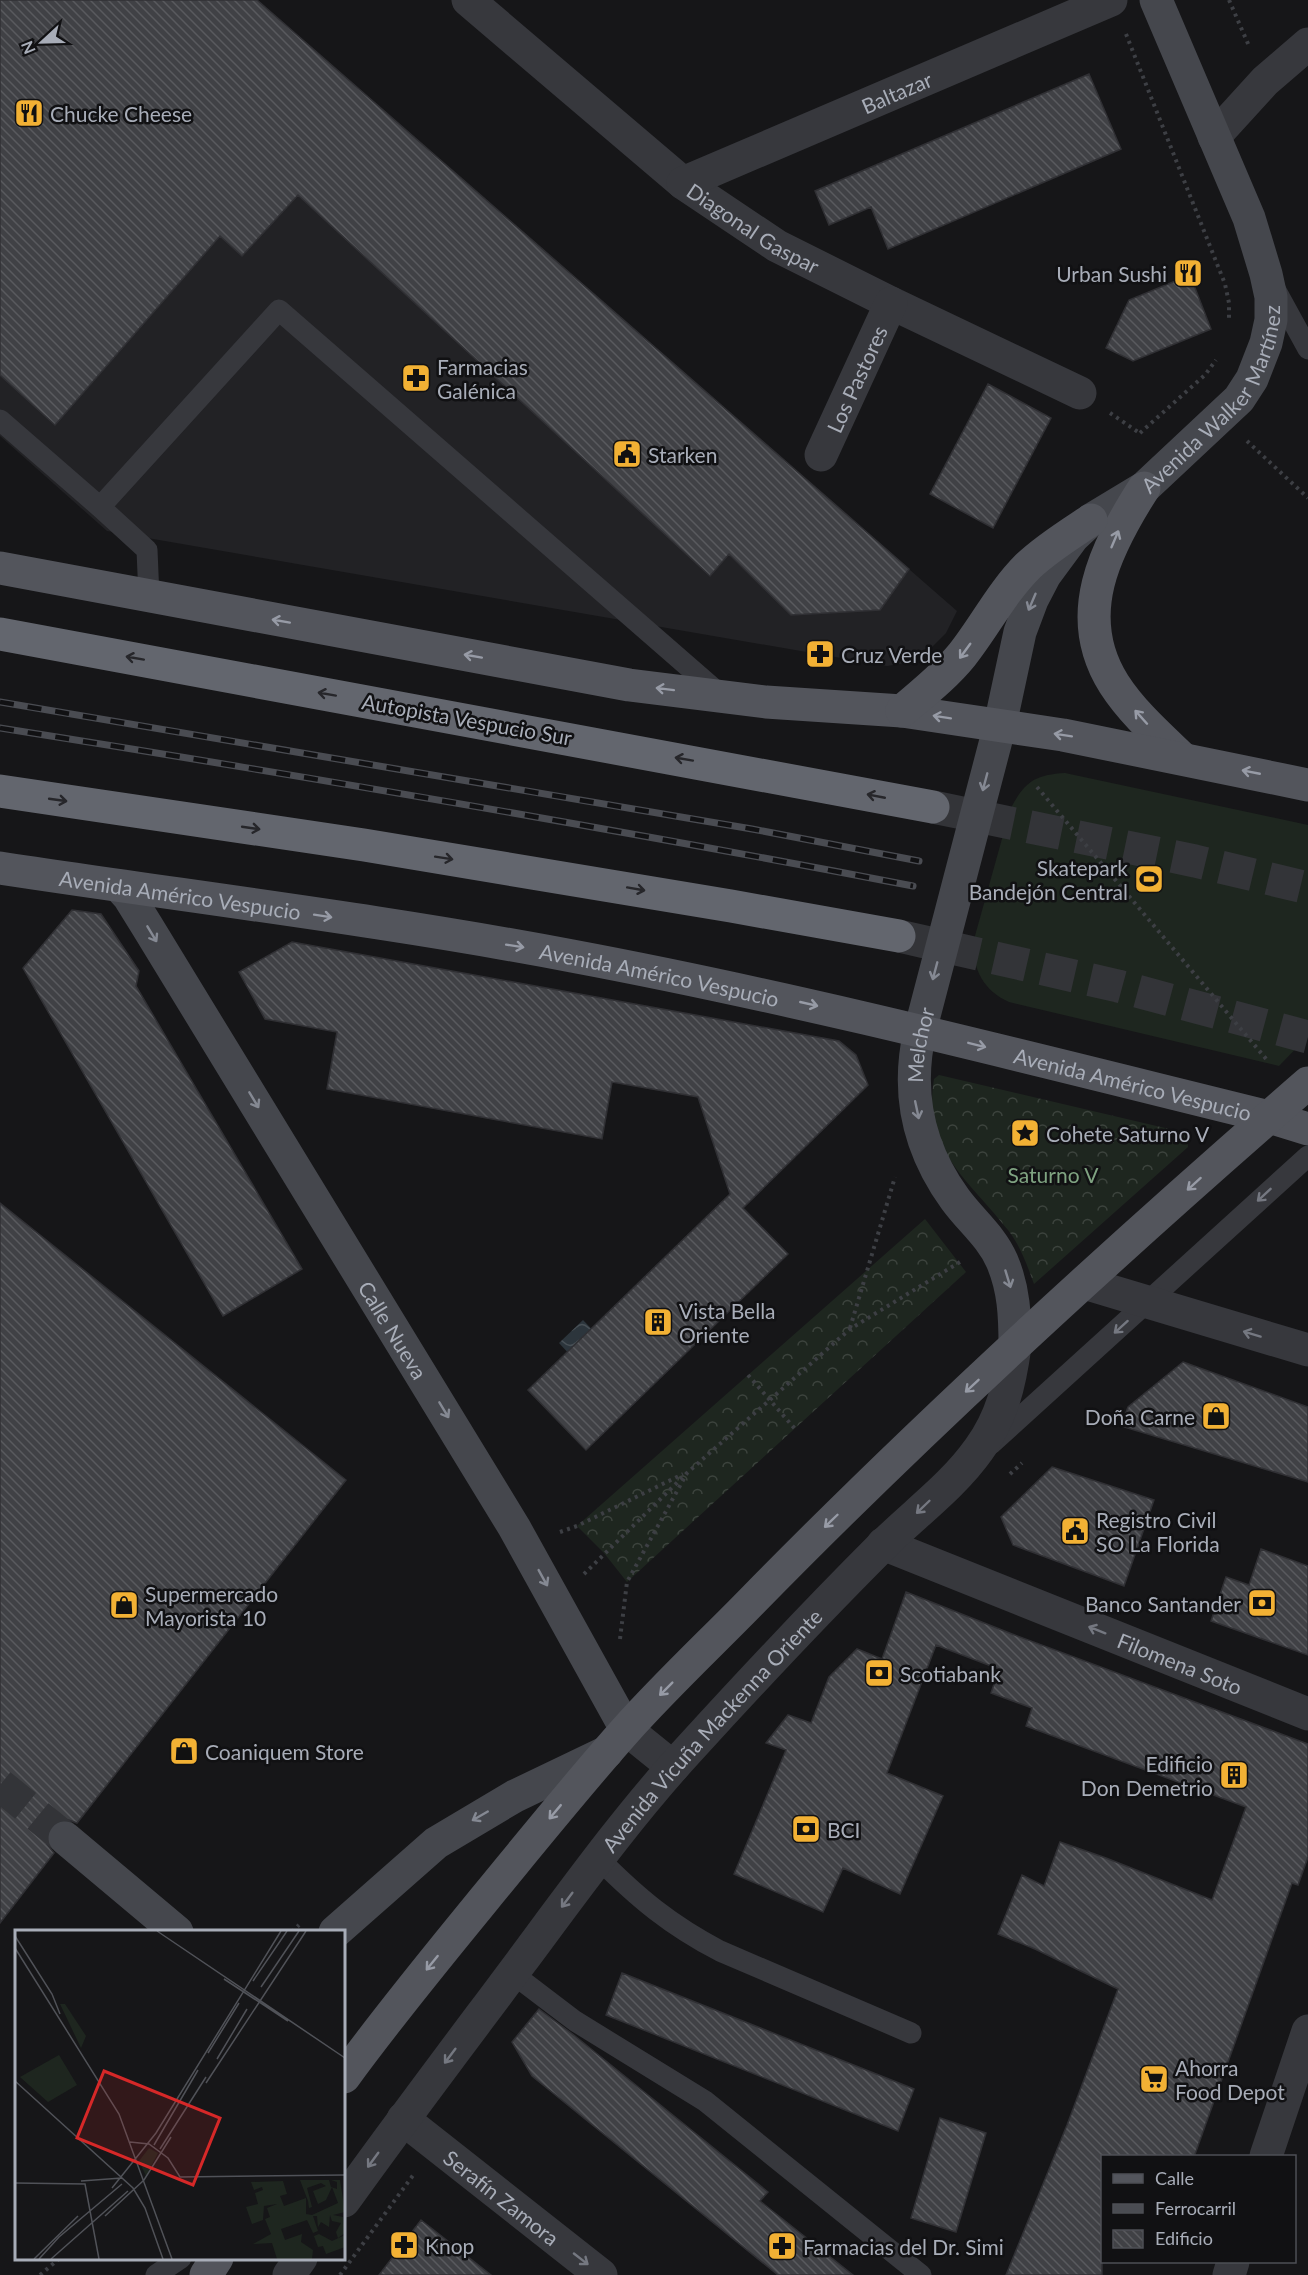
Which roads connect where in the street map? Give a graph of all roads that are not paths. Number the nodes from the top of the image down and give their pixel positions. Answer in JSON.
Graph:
{"nodes":[{"id":1,"x":468,"y":0,"type":"edge"},
{"id":2,"x":1111,"y":0,"type":"edge"},
{"id":3,"x":1156,"y":0,"type":"edge"},
{"id":4,"x":1308,"y":44,"type":"edge"},
{"id":5,"x":1214,"y":137,"type":"junction"},
{"id":6,"x":683,"y":183,"type":"junction"},
{"id":7,"x":1266,"y":274,"type":"junction"},
{"id":8,"x":891,"y":303,"type":"junction"},
{"id":9,"x":1308,"y":349,"type":"edge"},
{"id":10,"x":1080,"y":393,"type":"road end"},
{"id":11,"x":0,"y":420,"type":"edge"},
{"id":12,"x":821,"y":455,"type":"dead end"},
{"id":13,"x":1144,"y":488,"type":"junction"},
{"id":14,"x":100,"y":507,"type":"junction"},
{"id":15,"x":1091,"y":520,"type":"junction"},
{"id":16,"x":0,"y":568,"type":"edge"},
{"id":17,"x":149,"y":597,"type":"junction"},
{"id":18,"x":0,"y":634,"type":"edge"},
{"id":19,"x":722,"y":697,"type":"junction"},
{"id":20,"x":902,"y":711,"type":"junction"},
{"id":21,"x":1000,"y":726,"type":"junction"},
{"id":22,"x":1182,"y":758,"type":"junction"},
{"id":23,"x":1308,"y":785,"type":"edge"},
{"id":24,"x":0,"y":791,"type":"edge"},
{"id":25,"x":933,"y":807,"type":"tunnel mouth"},
{"id":26,"x":0,"y":868,"type":"edge"},
{"id":27,"x":119,"y":886,"type":"junction"},
{"id":28,"x":899,"y":936,"type":"tunnel mouth"},
{"id":29,"x":920,"y":1031,"type":"junction"},
{"id":30,"x":1308,"y":1083,"type":"edge"},
{"id":31,"x":1269,"y":1117,"type":"junction"},
{"id":32,"x":1308,"y":1129,"type":"edge"},
{"id":33,"x":1308,"y":1156,"type":"edge"},
{"id":34,"x":1084,"y":1283,"type":"junction"},
{"id":35,"x":1148,"y":1302,"type":"junction"},
{"id":36,"x":1015,"y":1346,"type":"junction"},
{"id":37,"x":1308,"y":1350,"type":"edge"},
{"id":38,"x":965,"y":1466,"type":"junction"},
{"id":39,"x":884,"y":1544,"type":"junction"},
{"id":40,"x":1308,"y":1714,"type":"edge"},
{"id":41,"x":617,"y":1741,"type":"junction"},
{"id":42,"x":673,"y":1767,"type":"junction"},
{"id":43,"x":65,"y":1839,"type":"tunnel mouth"},
{"id":44,"x":599,"y":1859,"type":"junction"},
{"id":45,"x":175,"y":1930,"type":"edge"},
{"id":46,"x":337,"y":1930,"type":"edge"},
{"id":47,"x":512,"y":1973,"type":"junction"},
{"id":48,"x":1308,"y":2031,"type":"edge"},
{"id":49,"x":911,"y":2033,"type":"dead end"},
{"id":50,"x":349,"y":2059,"type":"edge"},
{"id":51,"x":403,"y":2119,"type":"junction"},
{"id":52,"x":1267,"y":2155,"type":"edge"},
{"id":53,"x":345,"y":2199,"type":"edge"},
{"id":54,"x":179,"y":2260,"type":"edge"},
{"id":55,"x":216,"y":2260,"type":"edge"},
{"id":56,"x":300,"y":2260,"type":"edge"},
{"id":57,"x":156,"y":2275,"type":"edge"},
{"id":58,"x":206,"y":2275,"type":"edge"},
{"id":59,"x":289,"y":2275,"type":"edge"},
{"id":60,"x":601,"y":2275,"type":"edge"},
{"id":61,"x":921,"y":2275,"type":"edge"}],
"edges":[{"from":1,"to":6,"type":"street","name":"Diagonal Gaspar"},
{"from":2,"to":6,"type":"street","name":"Baltazar"},
{"from":3,"to":5,"type":"main road","name":"Avenida Walker Martínez"},
{"from":4,"to":5,"type":"street"},
{"from":5,"to":7,"type":"main road","name":"Avenida Walker Martínez"},
{"from":6,"to":8,"type":"street","name":"Diagonal Gaspar"},
{"from":7,"to":9,"type":"lane"},
{"from":7,"to":13,"type":"main road","name":"Avenida Walker Martínez"},
{"from":8,"to":10,"type":"street","name":"Diagonal Gaspar"},
{"from":8,"to":12,"type":"street","name":"Los Pastores"},
{"from":11,"to":14,"type":"lane"},
{"from":13,"to":15,"type":"main road","name":"Avenida Walker Martínez"},
{"from":22,"to":13,"type":"main road","one_way":true},
{"from":14,"to":17,"type":"lane"},
{"from":14,"to":19,"type":"lane"},
{"from":15,"to":20,"type":"main road","one_way":true},
{"from":15,"to":21,"type":"main road","name":"Avenida Walker Martínez","one_way":true},
{"from":16,"to":17,"type":"main road"},
{"from":19,"to":17,"type":"main road","one_way":true},
{"from":25,"to":18,"type":"highway","name":"Autopista Vespucio Sur","one_way":true},
{"from":19,"to":20,"type":"main road"},
{"from":21,"to":20,"type":"main road","one_way":true},
{"from":22,"to":21,"type":"main road","one_way":true},
{"from":21,"to":29,"type":"main road","name":"Melchor","one_way":true},
{"from":23,"to":22,"type":"main road","one_way":true},
{"from":24,"to":28,"type":"highway","one_way":true},
{"from":26,"to":27,"type":"main road","name":"Avenida Américo Vespucio"},
{"from":27,"to":29,"type":"main road","name":"Avenida Américo Vespucio","one_way":true},
{"from":27,"to":41,"type":"main road","name":"Calle Nueva","one_way":true},
{"from":29,"to":31,"type":"main road","name":"Avenida Américo Vespucio","one_way":true},
{"from":29,"to":36,"type":"main road","name":"Melchor","one_way":true},
{"from":30,"to":31,"type":"main road"},
{"from":31,"to":32,"type":"main road","name":"Avenida Américo Vespucio"},
{"from":31,"to":34,"type":"main road","one_way":true},
{"from":33,"to":35,"type":"lane","one_way":true},
{"from":34,"to":35,"type":"street"},
{"from":34,"to":36,"type":"main road"},
{"from":37,"to":35,"type":"street","one_way":true},
{"from":35,"to":38,"type":"lane","one_way":true},
{"from":36,"to":38,"type":"street","name":"Avenida Vicuña Mackenna Oriente"},
{"from":36,"to":41,"type":"main road","one_way":true},
{"from":38,"to":39,"type":"street","name":"Avenida Vicuña Mackenna Oriente","one_way":true},
{"from":40,"to":39,"type":"street","name":"Filomena Soto","one_way":true},
{"from":39,"to":42,"type":"street","name":"Avenida Vicuña Mackenna Oriente"},
{"from":41,"to":42,"type":"street","name":"Calle Nueva"},
{"from":41,"to":46,"type":"main road","one_way":true},
{"from":41,"to":50,"type":"main road","one_way":true},
{"from":42,"to":44,"type":"street","name":"Avenida Vicuña Mackenna Oriente"},
{"from":43,"to":45,"type":"main road"},
{"from":44,"to":47,"type":"street","name":"Avenida Vicuña Mackenna Oriente","one_way":true},
{"from":44,"to":49,"type":"lane"},
{"from":47,"to":51,"type":"street","name":"Avenida Vicuña Mackenna Oriente","one_way":true},
{"from":47,"to":61,"type":"lane"},
{"from":48,"to":52,"type":"street"},
{"from":51,"to":53,"type":"street","name":"Avenida Vicuña Mackenna Oriente","one_way":true},
{"from":51,"to":60,"type":"street","name":"Serafín Zamora","one_way":true},
{"from":54,"to":57,"type":"lane"},
{"from":55,"to":58,"type":"main road"},
{"from":56,"to":59,"type":"street"}]}
